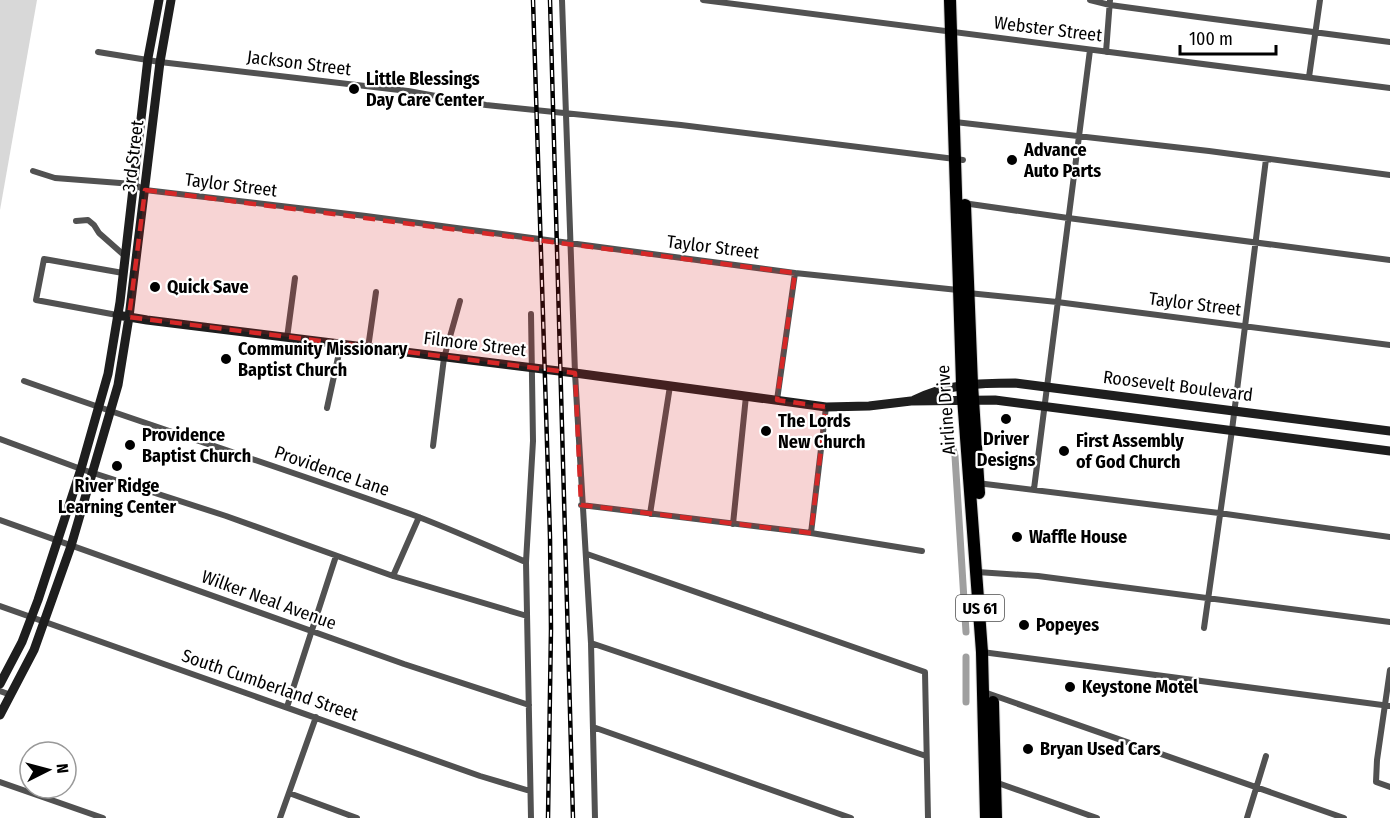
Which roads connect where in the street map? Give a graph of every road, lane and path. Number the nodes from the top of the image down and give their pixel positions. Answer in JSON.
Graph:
{"nodes":[{"id":1,"x":159,"y":0,"type":"edge"},
{"id":2,"x":171,"y":0,"type":"edge"},
{"id":3,"x":562,"y":0,"type":"edge"},
{"id":4,"x":703,"y":0,"type":"edge"},
{"id":5,"x":950,"y":0,"type":"edge"},
{"id":6,"x":958,"y":0,"type":"edge"},
{"id":7,"x":1090,"y":0,"type":"edge"},
{"id":8,"x":1320,"y":0,"type":"edge"},
{"id":9,"x":1110,"y":2,"type":"edge"},
{"id":10,"x":955,"y":32,"type":"junction"},
{"id":11,"x":1316,"y":32,"type":"junction"},
{"id":12,"x":1390,"y":42,"type":"edge"},
{"id":13,"x":1090,"y":50,"type":"junction"},
{"id":14,"x":98,"y":52,"type":"dead end"},
{"id":15,"x":1106,"y":52,"type":"junction"},
{"id":16,"x":149,"y":59,"type":"junction"},
{"id":17,"x":160,"y":62,"type":"junction"},
{"id":18,"x":1310,"y":77,"type":"junction"},
{"id":19,"x":1390,"y":88,"type":"edge"},
{"id":20,"x":567,"y":113,"type":"junction"},
{"id":21,"x":958,"y":122,"type":"junction"},
{"id":22,"x":1078,"y":135,"type":"junction"},
{"id":23,"x":1266,"y":159,"type":"junction"},
{"id":24,"x":960,"y":160,"type":"junction"},
{"id":25,"x":33,"y":171,"type":"dead end"},
{"id":26,"x":1390,"y":176,"type":"edge"},
{"id":27,"x":133,"y":184,"type":"junction"},
{"id":28,"x":145,"y":189,"type":"junction"},
{"id":29,"x":961,"y":203,"type":"junction"},
{"id":30,"x":1068,"y":218,"type":"junction"},
{"id":31,"x":76,"y":221,"type":"dead end"},
{"id":32,"x":1255,"y":243,"type":"junction"},
{"id":33,"x":572,"y":244,"type":"junction"},
{"id":34,"x":125,"y":256,"type":"junction"},
{"id":35,"x":1390,"y":260,"type":"edge"},
{"id":36,"x":123,"y":273,"type":"junction"},
{"id":37,"x":795,"y":273,"type":"junction"},
{"id":38,"x":295,"y":278,"type":"dead end"},
{"id":39,"x":376,"y":292,"type":"dead end"},
{"id":40,"x":963,"y":292,"type":"junction"},
{"id":41,"x":460,"y":302,"type":"dead end"},
{"id":42,"x":1057,"y":302,"type":"junction"},
{"id":43,"x":531,"y":314,"type":"dead end"},
{"id":44,"x":117,"y":315,"type":"junction"},
{"id":45,"x":129,"y":317,"type":"junction"},
{"id":46,"x":1244,"y":325,"type":"junction"},
{"id":47,"x":287,"y":338,"type":"junction"},
{"id":48,"x":340,"y":344,"type":"junction"},
{"id":49,"x":1390,"y":345,"type":"edge"},
{"id":50,"x":368,"y":348,"type":"junction"},
{"id":51,"x":444,"y":358,"type":"junction"},
{"id":52,"x":532,"y":368,"type":"junction"},
{"id":53,"x":575,"y":373,"type":"junction"},
{"id":54,"x":24,"y":381,"type":"dead end"},
{"id":55,"x":967,"y":384,"type":"junction"},
{"id":56,"x":670,"y":386,"type":"junction"},
{"id":57,"x":1047,"y":386,"type":"junction"},
{"id":58,"x":746,"y":396,"type":"junction"},
{"id":59,"x":968,"y":399,"type":"junction"},
{"id":60,"x":777,"y":400,"type":"junction"},
{"id":61,"x":911,"y":401,"type":"junction"},
{"id":62,"x":1044,"y":406,"type":"junction"},
{"id":63,"x":99,"y":407,"type":"junction"},
{"id":64,"x":826,"y":407,"type":"junction"},
{"id":65,"x":327,"y":408,"type":"dead end"},
{"id":66,"x":1234,"y":410,"type":"junction"},
{"id":67,"x":111,"y":412,"type":"junction"},
{"id":68,"x":1232,"y":430,"type":"junction"},
{"id":69,"x":1390,"y":431,"type":"edge"},
{"id":70,"x":0,"y":439,"type":"edge"},
{"id":71,"x":433,"y":446,"type":"dead end"},
{"id":72,"x":1390,"y":451,"type":"edge"},
{"id":73,"x":81,"y":469,"type":"junction"},
{"id":74,"x":93,"y":472,"type":"junction"},
{"id":75,"x":974,"y":483,"type":"junction"},
{"id":76,"x":1034,"y":489,"type":"junction"},
{"id":77,"x":581,"y":505,"type":"junction"},
{"id":78,"x":1219,"y":513,"type":"junction"},
{"id":79,"x":650,"y":514,"type":"junction"},
{"id":80,"x":419,"y":517,"type":"junction"},
{"id":81,"x":0,"y":520,"type":"edge"},
{"id":82,"x":733,"y":525,"type":"junction"},
{"id":83,"x":810,"y":533,"type":"junction"},
{"id":84,"x":1390,"y":537,"type":"edge"},
{"id":85,"x":57,"y":541,"type":"junction"},
{"id":86,"x":71,"y":546,"type":"junction"},
{"id":87,"x":922,"y":551,"type":"dead end"},
{"id":88,"x":587,"y":554,"type":"junction"},
{"id":89,"x":336,"y":556,"type":"junction"},
{"id":90,"x":526,"y":562,"type":"junction"},
{"id":91,"x":981,"y":571,"type":"junction"},
{"id":92,"x":393,"y":576,"type":"junction"},
{"id":93,"x":1208,"y":598,"type":"junction"},
{"id":94,"x":0,"y":606,"type":"edge"},
{"id":95,"x":527,"y":615,"type":"junction"},
{"id":96,"x":32,"y":617,"type":"junction"},
{"id":97,"x":44,"y":622,"type":"junction"},
{"id":98,"x":1390,"y":622,"type":"edge"},
{"id":99,"x":1204,"y":628,"type":"dead end"},
{"id":100,"x":311,"y":631,"type":"junction"},
{"id":101,"x":591,"y":643,"type":"junction"},
{"id":102,"x":986,"y":652,"type":"junction"},
{"id":103,"x":1390,"y":670,"type":"edge"},
{"id":104,"x":0,"y":684,"type":"edge"},
{"id":105,"x":0,"y":691,"type":"edge"},
{"id":106,"x":989,"y":693,"type":"junction"},
{"id":107,"x":11,"y":694,"type":"junction"},
{"id":108,"x":529,"y":705,"type":"junction"},
{"id":109,"x":286,"y":706,"type":"junction"},
{"id":110,"x":1388,"y":706,"type":"edge"},
{"id":111,"x":0,"y":715,"type":"edge"},
{"id":112,"x":316,"y":717,"type":"junction"},
{"id":113,"x":593,"y":727,"type":"junction"},
{"id":114,"x":926,"y":756,"type":"junction"},
{"id":115,"x":1266,"y":756,"type":"dead end"},
{"id":116,"x":0,"y":782,"type":"edge"},
{"id":117,"x":990,"y":782,"type":"junction"},
{"id":118,"x":1390,"y":787,"type":"edge"},
{"id":119,"x":1258,"y":788,"type":"junction"},
{"id":120,"x":530,"y":790,"type":"junction"},
{"id":121,"x":289,"y":793,"type":"junction"},
{"id":122,"x":596,"y":817,"type":"edge"},
{"id":123,"x":103,"y":818,"type":"edge"},
{"id":124,"x":280,"y":818,"type":"edge"},
{"id":125,"x":357,"y":818,"type":"edge"},
{"id":126,"x":531,"y":818,"type":"edge"},
{"id":127,"x":851,"y":818,"type":"edge"},
{"id":128,"x":928,"y":818,"type":"edge"},
{"id":129,"x":986,"y":818,"type":"edge"},
{"id":130,"x":996,"y":818,"type":"edge"},
{"id":131,"x":1097,"y":818,"type":"edge"},
{"id":132,"x":1247,"y":818,"type":"edge"},
{"id":133,"x":1344,"y":818,"type":"edge"}],
"edges":[{"from":1,"to":16,"type":"street","name":"3rd Street"},
{"from":2,"to":17,"type":"street","name":"3rd Street"},
{"from":3,"to":20,"type":"street"},
{"from":4,"to":10,"type":"street","name":"Webster Street"},
{"from":5,"to":10,"type":"highway","name":"Airline Drive","number":"US 61"},
{"from":6,"to":10,"type":"highway","name":"Airline Drive","number":"US 61"},
{"from":7,"to":9,"type":"street"},
{"from":8,"to":11,"type":"street"},
{"from":9,"to":11,"type":"street"},
{"from":9,"to":15,"type":"street"},
{"from":10,"to":13,"type":"street","name":"Webster Street"},
{"from":10,"to":21,"type":"highway","name":"Airline Drive","number":"US 61"},
{"from":11,"to":12,"type":"street"},
{"from":11,"to":18,"type":"street"},
{"from":13,"to":15,"type":"street","name":"Webster Street"},
{"from":13,"to":22,"type":"street"},
{"from":14,"to":16,"type":"street","name":"Jackson Street"},
{"from":15,"to":18,"type":"street","name":"Webster Street"},
{"from":16,"to":17,"type":"street","name":"Jackson Street"},
{"from":16,"to":27,"type":"street","name":"3rd Street"},
{"from":17,"to":20,"type":"street","name":"Jackson Street"},
{"from":17,"to":28,"type":"street","name":"3rd Street"},
{"from":18,"to":19,"type":"street","name":"Webster Street"},
{"from":20,"to":24,"type":"street","name":"Jackson Street"},
{"from":20,"to":33,"type":"street"},
{"from":21,"to":22,"type":"street"},
{"from":21,"to":24,"type":"highway","name":"Airline Drive","number":"US 61"},
{"from":22,"to":23,"type":"street"},
{"from":22,"to":30,"type":"street"},
{"from":23,"to":26,"type":"street"},
{"from":23,"to":32,"type":"street"},
{"from":24,"to":29,"type":"highway","name":"Airline Drive","number":"US 61"},
{"from":25,"to":27,"type":"street","name":"Taylor Street"},
{"from":27,"to":28,"type":"street","name":"Taylor Street"},
{"from":27,"to":34,"type":"street","name":"3rd Street"},
{"from":28,"to":33,"type":"street","name":"Taylor Street"},
{"from":28,"to":45,"type":"street","name":"3rd Street"},
{"from":29,"to":30,"type":"street"},
{"from":29,"to":40,"type":"highway","name":"Airline Drive","number":"US 61"},
{"from":30,"to":32,"type":"street"},
{"from":30,"to":42,"type":"street"},
{"from":31,"to":34,"type":"street"},
{"from":32,"to":35,"type":"street"},
{"from":32,"to":46,"type":"street"},
{"from":33,"to":37,"type":"street","name":"Taylor Street"},
{"from":33,"to":53,"type":"street"},
{"from":34,"to":36,"type":"street","name":"3rd Street"},
{"from":36,"to":44,"type":"street","name":"3rd Street"},
{"from":36,"to":44,"type":"street","name":"Filmore Street"},
{"from":37,"to":40,"type":"street","name":"Taylor Street"},
{"from":37,"to":60,"type":"street"},
{"from":38,"to":47,"type":"street"},
{"from":39,"to":50,"type":"street"},
{"from":40,"to":42,"type":"street","name":"Taylor Street"},
{"from":40,"to":55,"type":"highway","name":"Airline Drive","number":"US 61"},
{"from":41,"to":51,"type":"street"},
{"from":42,"to":46,"type":"street","name":"Taylor Street"},
{"from":42,"to":57,"type":"street"},
{"from":43,"to":52,"type":"street"},
{"from":44,"to":45,"type":"street","name":"Filmore Street"},
{"from":44,"to":63,"type":"street","name":"3rd Street"},
{"from":45,"to":47,"type":"street","name":"Filmore Street"},
{"from":45,"to":67,"type":"street","name":"3rd Street"},
{"from":46,"to":49,"type":"street","name":"Taylor Street"},
{"from":46,"to":66,"type":"street"},
{"from":47,"to":48,"type":"street","name":"Filmore Street"},
{"from":48,"to":50,"type":"street","name":"Filmore Street"},
{"from":48,"to":65,"type":"street"},
{"from":50,"to":51,"type":"street","name":"Filmore Street"},
{"from":51,"to":52,"type":"street","name":"Filmore Street"},
{"from":51,"to":71,"type":"street"},
{"from":52,"to":53,"type":"street","name":"Filmore Street"},
{"from":52,"to":90,"type":"street"},
{"from":53,"to":56,"type":"street","name":"Filmore Street"},
{"from":53,"to":77,"type":"street"},
{"from":54,"to":63,"type":"street","name":"Providence Lane"},
{"from":55,"to":57,"type":"street","name":"Roosevelt Boulevard"},
{"from":55,"to":59,"type":"highway","name":"Airline Drive","number":"US 61"},
{"from":55,"to":61,"type":"street","name":"Filmore Street"},
{"from":56,"to":58,"type":"street","name":"Filmore Street"},
{"from":56,"to":79,"type":"street"},
{"from":57,"to":62,"type":"street"},
{"from":57,"to":66,"type":"street","name":"Roosevelt Boulevard"},
{"from":58,"to":60,"type":"street","name":"Filmore Street"},
{"from":58,"to":82,"type":"street"},
{"from":59,"to":61,"type":"street","name":"Filmore Street"},
{"from":59,"to":62,"type":"street","name":"Roosevelt Boulevard"},
{"from":59,"to":75,"type":"highway","name":"Airline Drive","number":"US 61"},
{"from":60,"to":64,"type":"street","name":"Filmore Street"},
{"from":61,"to":64,"type":"street","name":"Filmore Street"},
{"from":62,"to":68,"type":"street","name":"Roosevelt Boulevard"},
{"from":62,"to":76,"type":"street"},
{"from":63,"to":67,"type":"street","name":"Providence Lane"},
{"from":63,"to":73,"type":"street","name":"3rd Street"},
{"from":64,"to":83,"type":"street"},
{"from":66,"to":68,"type":"street"},
{"from":66,"to":69,"type":"street","name":"Roosevelt Boulevard"},
{"from":67,"to":74,"type":"street","name":"3rd Street"},
{"from":67,"to":80,"type":"street","name":"Providence Lane"},
{"from":68,"to":72,"type":"street","name":"Roosevelt Boulevard"},
{"from":68,"to":78,"type":"street"},
{"from":70,"to":73,"type":"street"},
{"from":73,"to":74,"type":"street"},
{"from":73,"to":85,"type":"street","name":"3rd Street"},
{"from":74,"to":86,"type":"street","name":"3rd Street"},
{"from":74,"to":89,"type":"street"},
{"from":75,"to":76,"type":"street"},
{"from":75,"to":91,"type":"highway","name":"Airline Drive","number":"US 61"},
{"from":76,"to":78,"type":"street"},
{"from":77,"to":79,"type":"street"},
{"from":77,"to":88,"type":"street"},
{"from":78,"to":84,"type":"street"},
{"from":78,"to":93,"type":"street"},
{"from":79,"to":82,"type":"street"},
{"from":80,"to":90,"type":"street","name":"Providence Lane"},
{"from":80,"to":92,"type":"street"},
{"from":81,"to":85,"type":"street","name":"Wilker Neal Avenue"},
{"from":82,"to":83,"type":"street"},
{"from":83,"to":87,"type":"street"},
{"from":85,"to":86,"type":"street","name":"Wilker Neal Avenue"},
{"from":85,"to":96,"type":"street","name":"3rd Street"},
{"from":86,"to":97,"type":"street","name":"3rd Street"},
{"from":86,"to":100,"type":"street","name":"Wilker Neal Avenue"},
{"from":88,"to":101,"type":"street"},
{"from":88,"to":114,"type":"street"},
{"from":89,"to":92,"type":"street"},
{"from":89,"to":100,"type":"street"},
{"from":90,"to":95,"type":"street"},
{"from":91,"to":93,"type":"street"},
{"from":91,"to":102,"type":"highway","name":"Airline Drive","number":"US 61"},
{"from":92,"to":95,"type":"street"},
{"from":93,"to":98,"type":"street"},
{"from":93,"to":99,"type":"street"},
{"from":94,"to":96,"type":"street","name":"South Cumberland Street"},
{"from":95,"to":108,"type":"street"},
{"from":96,"to":97,"type":"street","name":"South Cumberland Street"},
{"from":96,"to":104,"type":"street","name":"3rd Street"},
{"from":97,"to":107,"type":"street","name":"3rd Street"},
{"from":97,"to":109,"type":"street","name":"South Cumberland Street"},
{"from":100,"to":108,"type":"street","name":"Wilker Neal Avenue"},
{"from":100,"to":109,"type":"street"},
{"from":101,"to":113,"type":"street"},
{"from":101,"to":114,"type":"street"},
{"from":102,"to":106,"type":"highway","name":"Airline Drive","number":"US 61"},
{"from":102,"to":110,"type":"street"},
{"from":103,"to":110,"type":"street"},
{"from":105,"to":107,"type":"street"},
{"from":106,"to":117,"type":"highway","name":"Airline Drive","number":"US 61"},
{"from":106,"to":119,"type":"street"},
{"from":107,"to":111,"type":"street","name":"3rd Street"},
{"from":108,"to":120,"type":"street"},
{"from":109,"to":112,"type":"street","name":"South Cumberland Street"},
{"from":110,"to":118,"type":"street"},
{"from":112,"to":120,"type":"street","name":"South Cumberland Street"},
{"from":112,"to":121,"type":"street"},
{"from":113,"to":122,"type":"street"},
{"from":113,"to":127,"type":"street"},
{"from":114,"to":128,"type":"street"},
{"from":115,"to":119,"type":"street"},
{"from":116,"to":123,"type":"street"},
{"from":117,"to":129,"type":"highway","name":"Airline Drive","number":"US 61"},
{"from":117,"to":130,"type":"highway","name":"Airline Drive","number":"US 61"},
{"from":117,"to":131,"type":"street"},
{"from":119,"to":132,"type":"street"},
{"from":119,"to":133,"type":"street"},
{"from":120,"to":126,"type":"street"},
{"from":121,"to":124,"type":"street"},
{"from":121,"to":125,"type":"street"}]}
